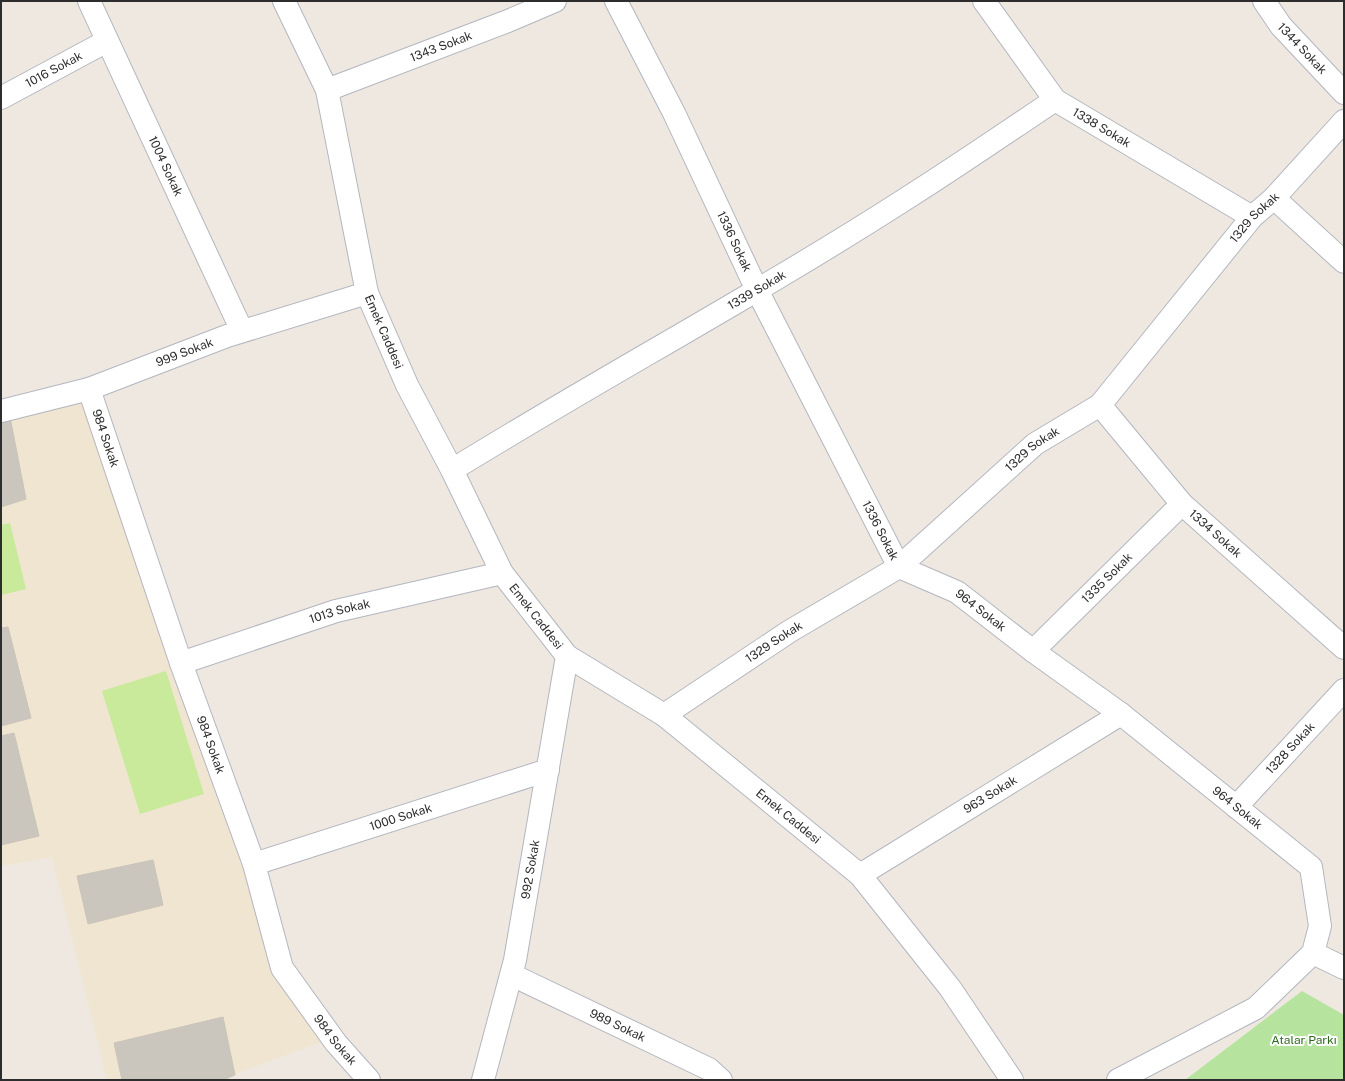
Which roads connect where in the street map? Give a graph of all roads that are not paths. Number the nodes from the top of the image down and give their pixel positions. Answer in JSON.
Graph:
{"nodes":[{"id":1,"x":89,"y":1,"type":"edge"},
{"id":2,"x":284,"y":1,"type":"edge"},
{"id":3,"x":555,"y":1,"type":"edge"},
{"id":4,"x":616,"y":1,"type":"edge"},
{"id":5,"x":984,"y":1,"type":"edge"},
{"id":6,"x":1264,"y":1,"type":"edge"},
{"id":7,"x":107,"y":41,"type":"junction"},
{"id":8,"x":327,"y":90,"type":"junction"},
{"id":9,"x":1344,"y":93,"type":"edge"},
{"id":10,"x":1,"y":98,"type":"edge"},
{"id":11,"x":1055,"y":100,"type":"junction"},
{"id":12,"x":1344,"y":121,"type":"edge"},
{"id":13,"x":1274,"y":198,"type":"junction"},
{"id":14,"x":1252,"y":218,"type":"junction"},
{"id":15,"x":1344,"y":262,"type":"edge"},
{"id":16,"x":757,"y":290,"type":"junction"},
{"id":17,"x":368,"y":293,"type":"junction"},
{"id":18,"x":242,"y":331,"type":"junction"},
{"id":19,"x":89,"y":389,"type":"junction"},
{"id":20,"x":1100,"y":405,"type":"junction"},
{"id":21,"x":1,"y":411,"type":"edge"},
{"id":22,"x":452,"y":470,"type":"junction"},
{"id":23,"x":1182,"y":504,"type":"junction"},
{"id":24,"x":899,"y":567,"type":"junction"},
{"id":25,"x":502,"y":573,"type":"junction"},
{"id":26,"x":1344,"y":648,"type":"edge"},
{"id":27,"x":1033,"y":651,"type":"junction"},
{"id":28,"x":567,"y":656,"type":"junction"},
{"id":29,"x":182,"y":663,"type":"junction"},
{"id":30,"x":1344,"y":690,"type":"edge"},
{"id":31,"x":1121,"y":714,"type":"junction"},
{"id":32,"x":664,"y":715,"type":"junction"},
{"id":33,"x":548,"y":770,"type":"junction"},
{"id":34,"x":1236,"y":807,"type":"junction"},
{"id":35,"x":254,"y":864,"type":"junction"},
{"id":36,"x":860,"y":874,"type":"junction"},
{"id":37,"x":1313,"y":954,"type":"junction"},
{"id":38,"x":1344,"y":968,"type":"edge"},
{"id":39,"x":512,"y":975,"type":"junction"},
{"id":40,"x":369,"y":1080,"type":"edge"},
{"id":41,"x":483,"y":1080,"type":"edge"},
{"id":42,"x":721,"y":1080,"type":"edge"},
{"id":43,"x":1012,"y":1080,"type":"edge"},
{"id":44,"x":1118,"y":1080,"type":"edge"}],
"edges":[{"from":1,"to":7,"type":"street","name":"1004 Sokak"},
{"from":2,"to":8,"type":"street","name":"Emek Caddesi"},
{"from":3,"to":8,"type":"street","name":"1343 Sokak"},
{"from":4,"to":16,"type":"street","name":"1336 Sokak"},
{"from":5,"to":11,"type":"street","name":"1338 Sokak"},
{"from":6,"to":9,"type":"street","name":"1344 Sokak"},
{"from":7,"to":10,"type":"street","name":"1016 Sokak"},
{"from":7,"to":18,"type":"street","name":"1004 Sokak"},
{"from":8,"to":17,"type":"street","name":"Emek Caddesi"},
{"from":11,"to":14,"type":"street","name":"1338 Sokak"},
{"from":11,"to":16,"type":"street","name":"1339 Sokak"},
{"from":12,"to":13,"type":"street","name":"1329 Sokak"},
{"from":13,"to":14,"type":"street","name":"1329 Sokak"},
{"from":13,"to":15,"type":"street"},
{"from":14,"to":20,"type":"street","name":"1329 Sokak"},
{"from":16,"to":22,"type":"street","name":"1339 Sokak"},
{"from":16,"to":24,"type":"street","name":"1336 Sokak"},
{"from":17,"to":18,"type":"street","name":"999 Sokak"},
{"from":17,"to":22,"type":"street","name":"Emek Caddesi"},
{"from":18,"to":19,"type":"street","name":"999 Sokak"},
{"from":19,"to":21,"type":"street","name":"999 Sokak"},
{"from":19,"to":29,"type":"street","name":"984 Sokak"},
{"from":20,"to":23,"type":"street","name":"1334 Sokak"},
{"from":20,"to":24,"type":"street","name":"1329 Sokak"},
{"from":22,"to":25,"type":"street","name":"Emek Caddesi"},
{"from":23,"to":26,"type":"street","name":"1334 Sokak"},
{"from":23,"to":27,"type":"street","name":"1335 Sokak"},
{"from":24,"to":27,"type":"street","name":"964 Sokak"},
{"from":24,"to":32,"type":"street","name":"1329 Sokak"},
{"from":25,"to":28,"type":"street","name":"Emek Caddesi"},
{"from":25,"to":29,"type":"street","name":"1013 Sokak"},
{"from":27,"to":31,"type":"street","name":"964 Sokak"},
{"from":28,"to":32,"type":"street","name":"Emek Caddesi"},
{"from":28,"to":33,"type":"street","name":"992 Sokak"},
{"from":29,"to":35,"type":"street","name":"984 Sokak"},
{"from":30,"to":34,"type":"street","name":"1328 Sokak"},
{"from":31,"to":34,"type":"street","name":"964 Sokak"},
{"from":31,"to":36,"type":"street","name":"963 Sokak"},
{"from":32,"to":36,"type":"street","name":"Emek Caddesi"},
{"from":33,"to":35,"type":"street","name":"1000 Sokak"},
{"from":33,"to":39,"type":"street","name":"992 Sokak"},
{"from":34,"to":37,"type":"street","name":"964 Sokak"},
{"from":35,"to":40,"type":"street","name":"984 Sokak"},
{"from":36,"to":43,"type":"street","name":"Emek Caddesi"},
{"from":37,"to":38,"type":"street"},
{"from":37,"to":44,"type":"street"},
{"from":39,"to":41,"type":"street","name":"992 Sokak"},
{"from":39,"to":42,"type":"street","name":"989 Sokak"}]}
